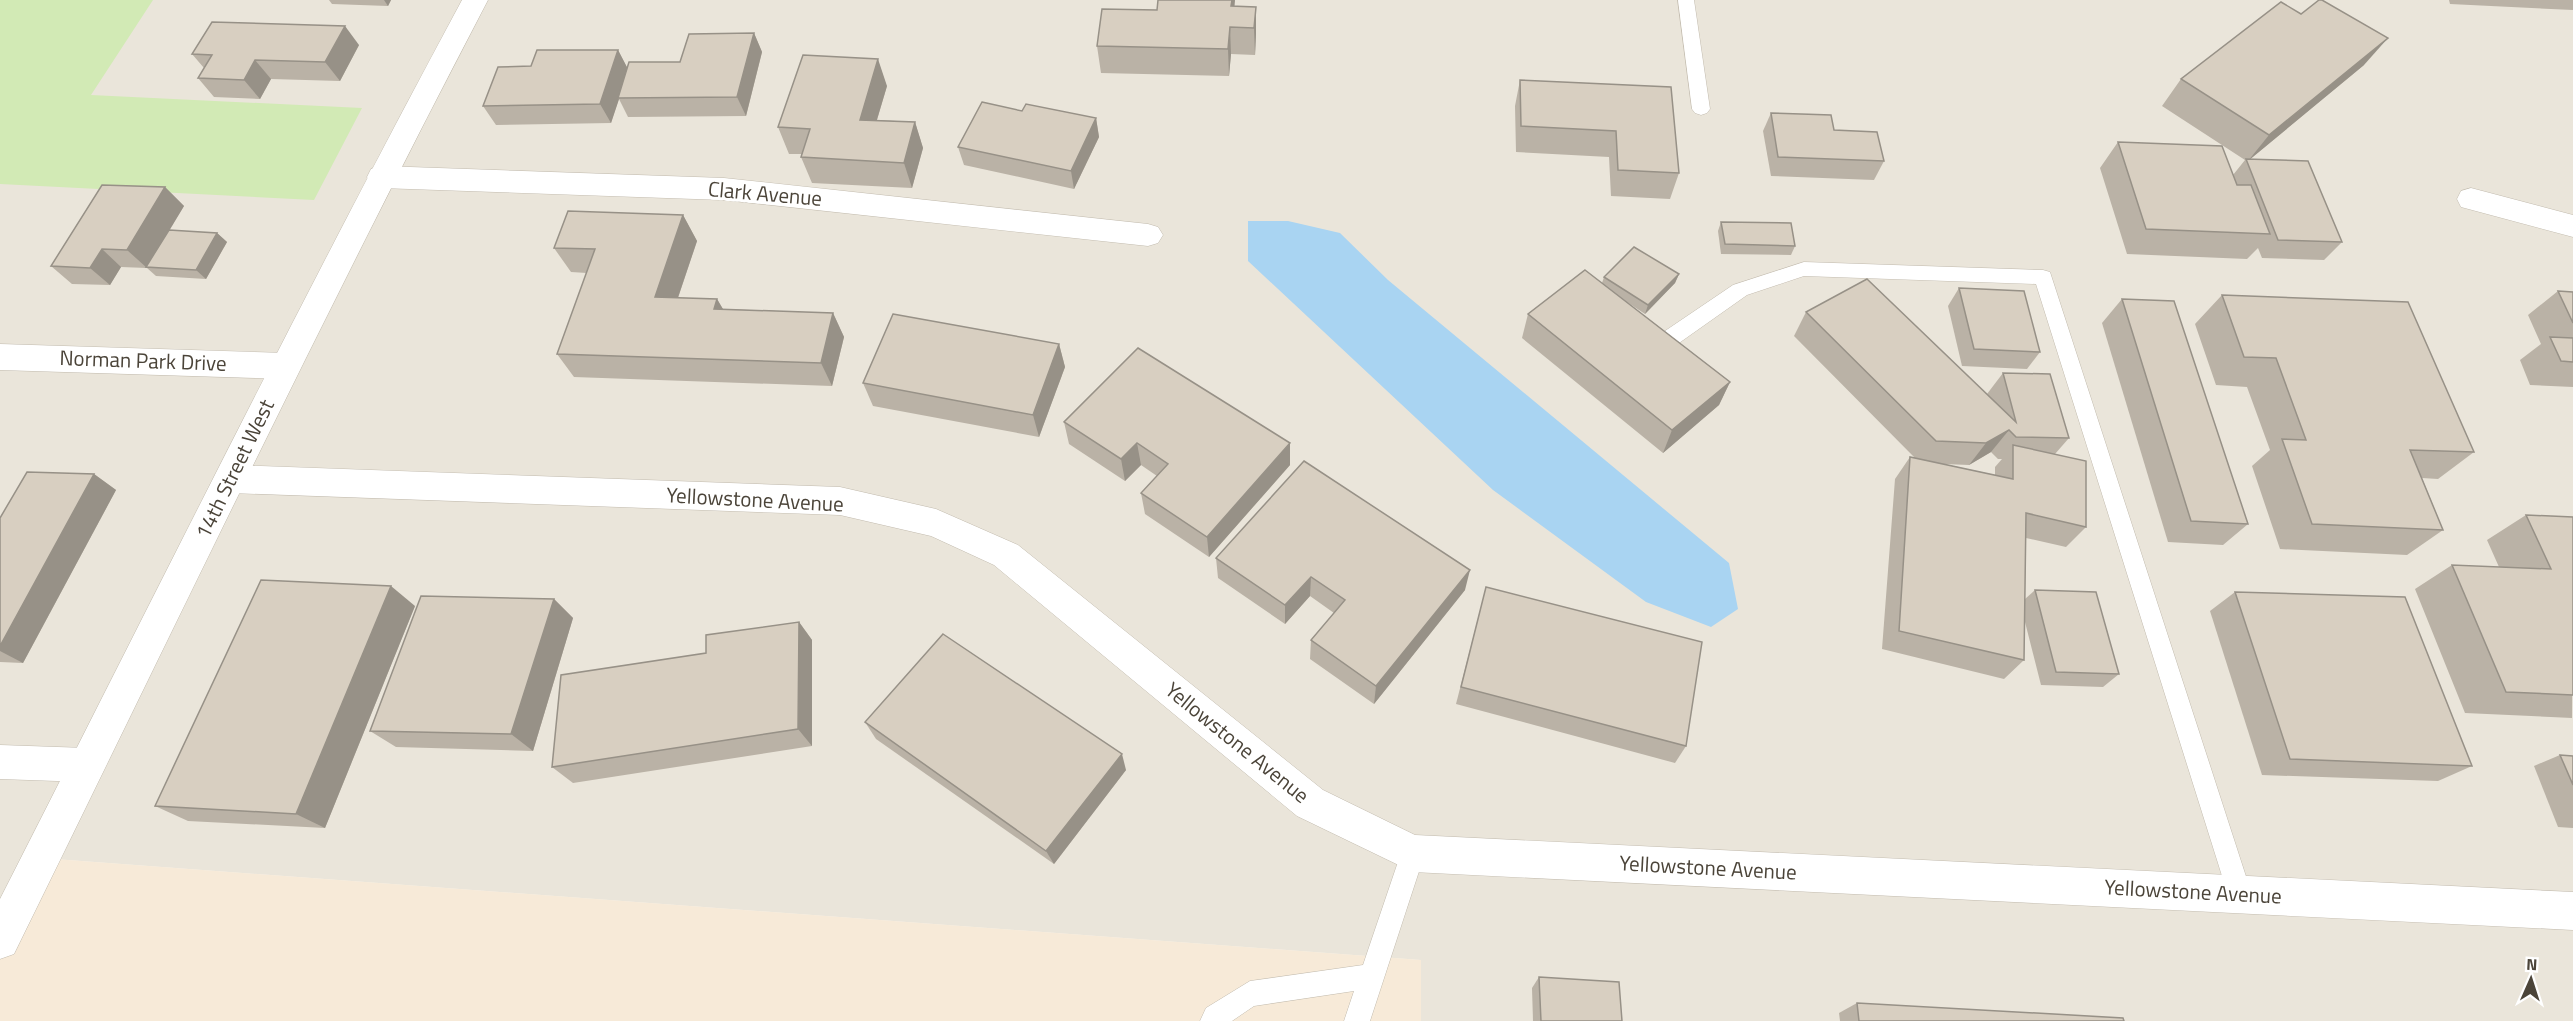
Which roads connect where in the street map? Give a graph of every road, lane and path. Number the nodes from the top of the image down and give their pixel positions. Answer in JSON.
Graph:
{"nodes":[{"id":1,"x":475,"y":0,"type":"edge"},
{"id":2,"x":1686,"y":0,"type":"edge"},
{"id":3,"x":1701,"y":109,"type":"dead end"},
{"id":4,"x":381,"y":177,"type":"junction"},
{"id":5,"x":2470,"y":199,"type":"dead end"},
{"id":6,"x":2573,"y":226,"type":"edge"},
{"id":7,"x":1148,"y":235,"type":"dead end"},
{"id":8,"x":1672,"y":337,"type":"edge"},
{"id":9,"x":0,"y":357,"type":"edge"},
{"id":10,"x":285,"y":366,"type":"junction"},
{"id":11,"x":231,"y":479,"type":"junction"},
{"id":12,"x":0,"y":762,"type":"edge"},
{"id":13,"x":86,"y":765,"type":"junction"},
{"id":14,"x":1413,"y":853,"type":"junction"},
{"id":15,"x":2240,"y":895,"type":"junction"},
{"id":16,"x":2573,"y":911,"type":"edge"},
{"id":17,"x":0,"y":940,"type":"edge"},
{"id":18,"x":1372,"y":976,"type":"junction"},
{"id":19,"x":1213,"y":1021,"type":"edge"},
{"id":20,"x":1357,"y":1021,"type":"edge"}],
"edges":[{"from":1,"to":4,"type":"street","name":"14th Street West"},
{"from":2,"to":3,"type":"lane"},
{"from":4,"to":7,"type":"street","name":"Clark Avenue"},
{"from":4,"to":10,"type":"street","name":"14th Street West"},
{"from":5,"to":6,"type":"street"},
{"from":8,"to":15,"type":"lane"},
{"from":9,"to":10,"type":"street","name":"Norman Park Drive"},
{"from":10,"to":11,"type":"street","name":"14th Street West"},
{"from":11,"to":13,"type":"street","name":"14th Street West"},
{"from":11,"to":14,"type":"street","name":"Yellowstone Avenue"},
{"from":12,"to":13,"type":"street"},
{"from":13,"to":17,"type":"street","name":"14th Street West"},
{"from":14,"to":15,"type":"street","name":"Yellowstone Avenue"},
{"from":14,"to":18,"type":"lane"},
{"from":15,"to":16,"type":"street","name":"Yellowstone Avenue"},
{"from":18,"to":19,"type":"lane"},
{"from":18,"to":20,"type":"lane"}]}
